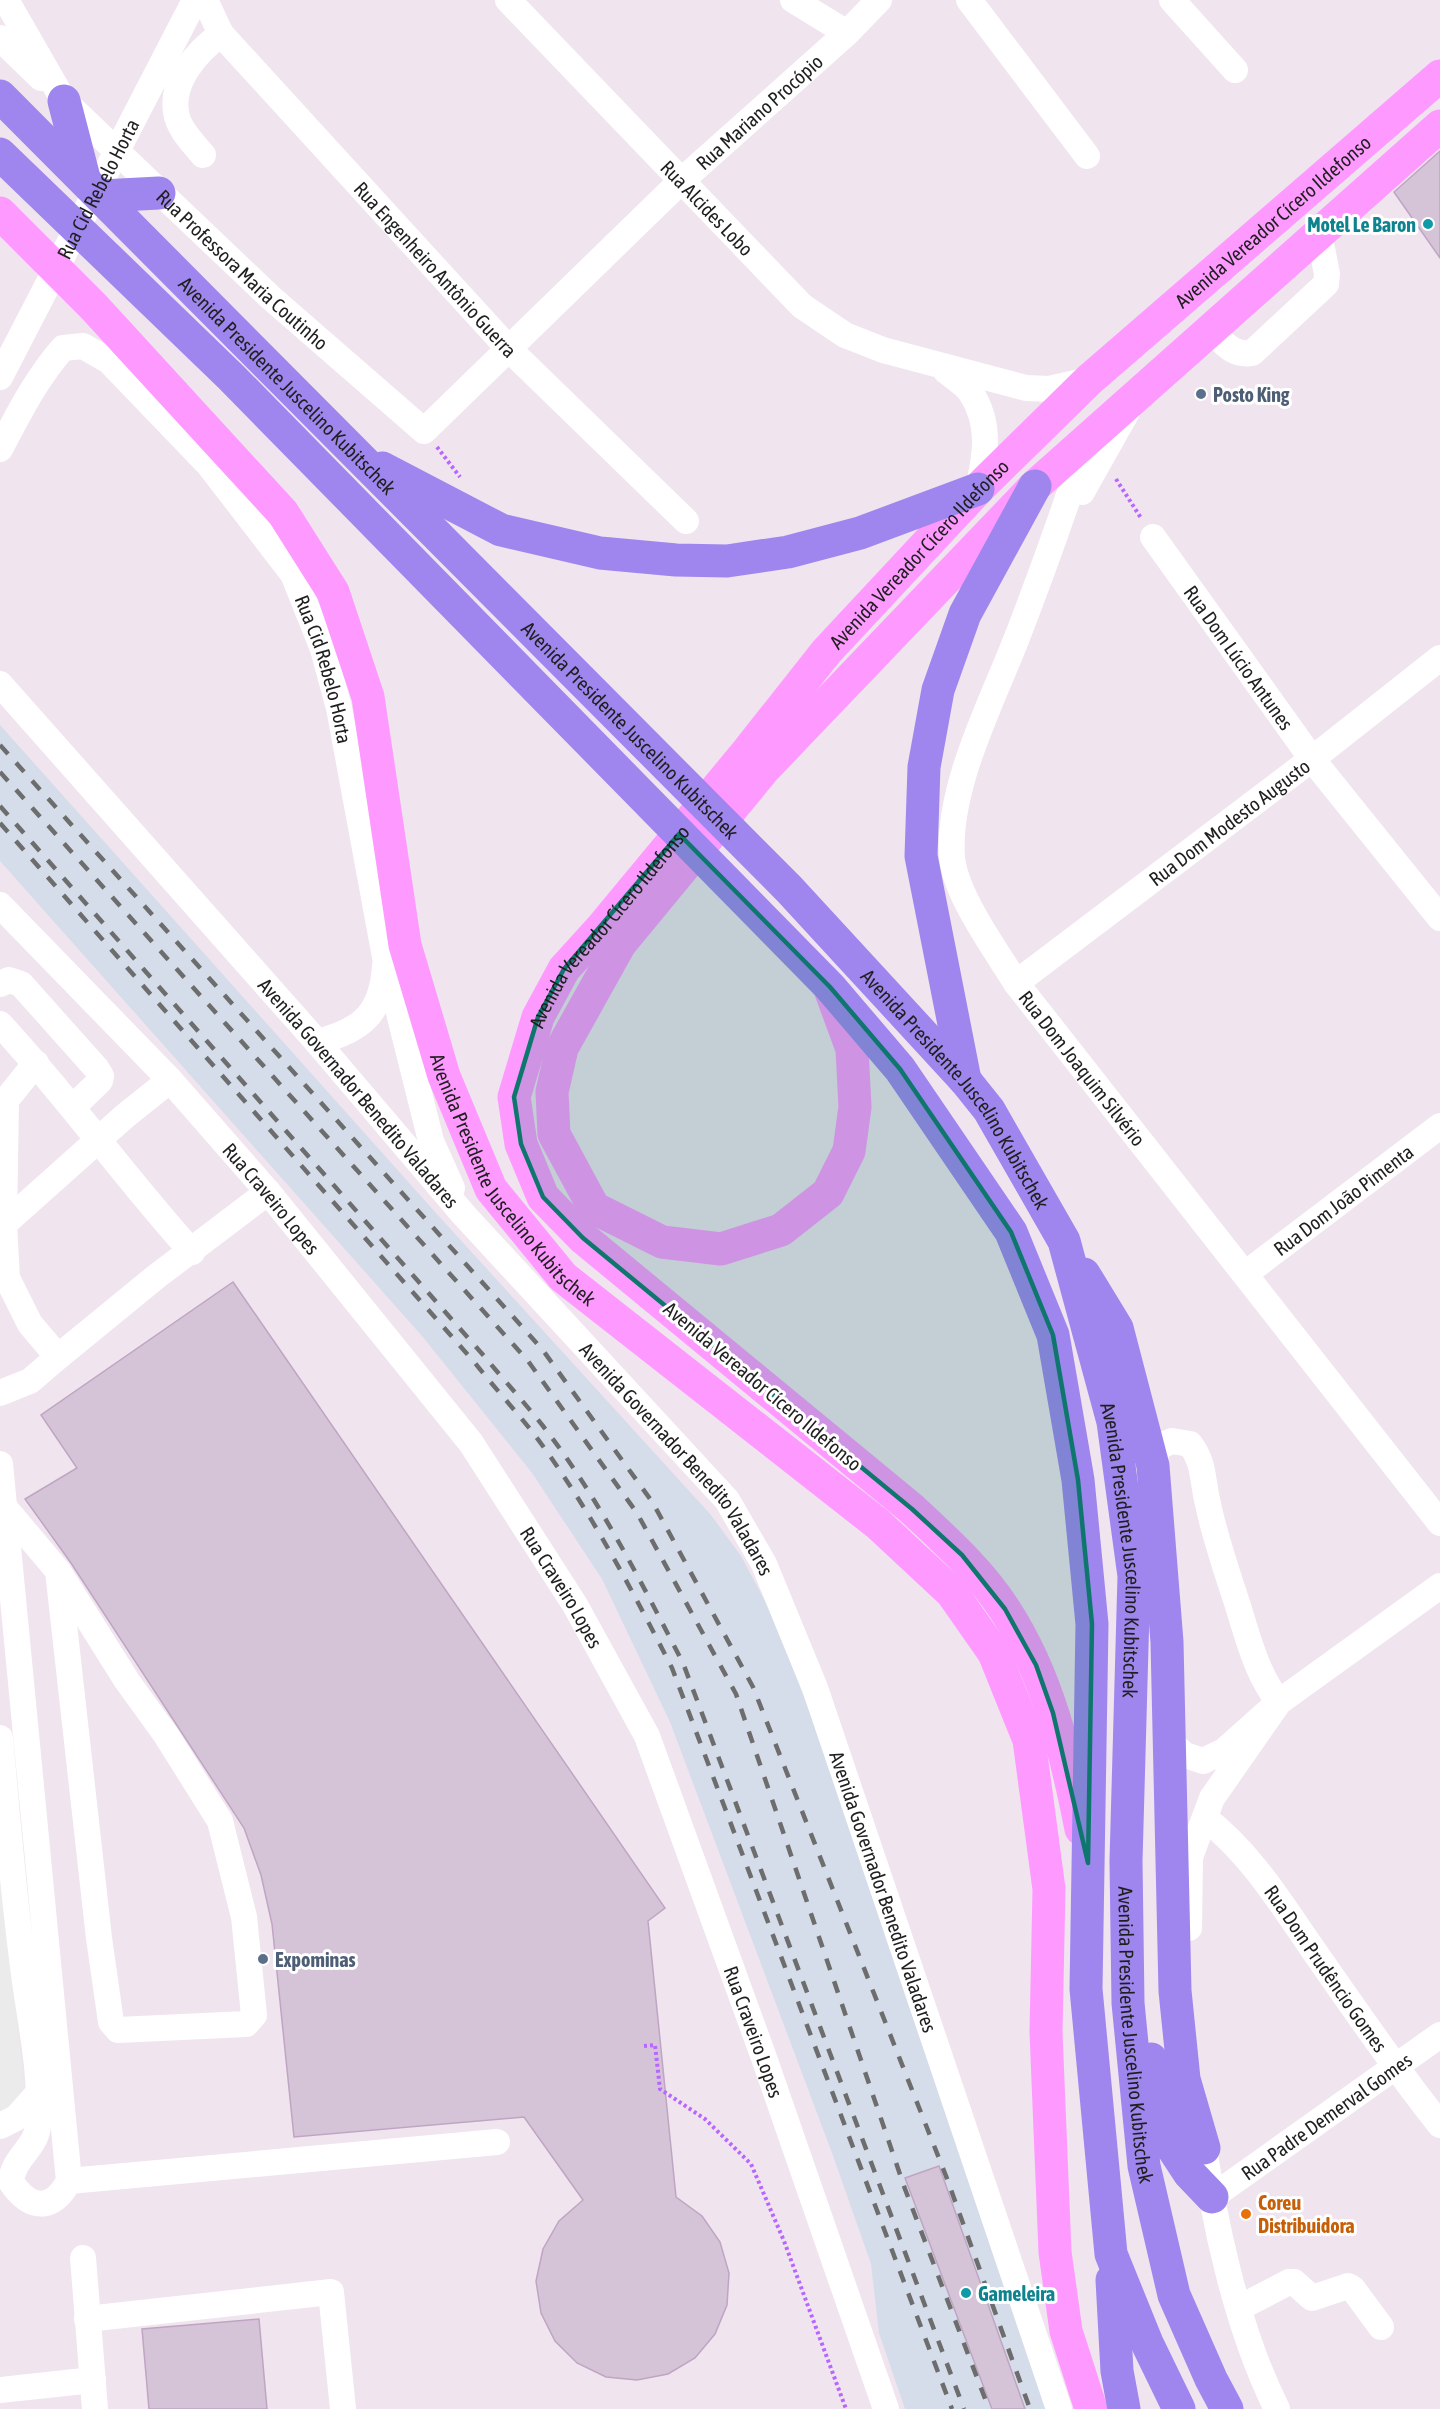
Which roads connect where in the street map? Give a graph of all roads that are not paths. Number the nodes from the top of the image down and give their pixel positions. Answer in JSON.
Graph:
{"nodes":[{"id":1,"x":6,"y":0,"type":"edge"},
{"id":2,"x":195,"y":0,"type":"edge"},
{"id":3,"x":205,"y":0,"type":"edge"},
{"id":4,"x":508,"y":0,"type":"edge"},
{"id":5,"x":793,"y":0,"type":"edge"},
{"id":6,"x":879,"y":0,"type":"edge"},
{"id":7,"x":969,"y":0,"type":"edge"},
{"id":8,"x":1172,"y":0,"type":"edge"},
{"id":9,"x":847,"y":33,"type":"junction"},
{"id":10,"x":221,"y":34,"type":"junction"},
{"id":11,"x":0,"y":38,"type":"edge"},
{"id":12,"x":1235,"y":70,"type":"dead end"},
{"id":13,"x":1440,"y":76,"type":"edge"},
{"id":14,"x":0,"y":96,"type":"edge"},
{"id":15,"x":64,"y":101,"type":"junction"},
{"id":16,"x":1440,"y":126,"type":"edge"},
{"id":17,"x":0,"y":154,"type":"edge"},
{"id":18,"x":203,"y":155,"type":"dead end"},
{"id":19,"x":1087,"y":156,"type":"dead end"},
{"id":20,"x":680,"y":182,"type":"junction"},
{"id":21,"x":93,"y":187,"type":"junction"},
{"id":22,"x":159,"y":193,"type":"junction"},
{"id":23,"x":0,"y":213,"type":"edge"},
{"id":24,"x":1319,"y":233,"type":"junction"},
{"id":25,"x":1149,"y":328,"type":"junction"},
{"id":26,"x":1210,"y":329,"type":"junction"},
{"id":27,"x":509,"y":350,"type":"junction"},
{"id":28,"x":941,"y":367,"type":"junction"},
{"id":29,"x":0,"y":377,"type":"edge"},
{"id":30,"x":1089,"y":380,"type":"junction"},
{"id":31,"x":171,"y":425,"type":"junction"},
{"id":32,"x":212,"y":435,"type":"junction"},
{"id":33,"x":1096,"y":446,"type":"junction"},
{"id":34,"x":0,"y":449,"type":"edge"},
{"id":35,"x":354,"y":454,"type":"junction"},
{"id":36,"x":1035,"y":486,"type":"junction"},
{"id":37,"x":978,"y":489,"type":"junction"},
{"id":38,"x":686,"y":522,"type":"dead end"},
{"id":39,"x":1153,"y":537,"type":"road end"},
{"id":40,"x":1440,"y":658,"type":"edge"},
{"id":41,"x":0,"y":684,"type":"edge"},
{"id":42,"x":1312,"y":759,"type":"junction"},
{"id":43,"x":756,"y":760,"type":"junction"},
{"id":44,"x":389,"y":834,"type":"junction"},
{"id":45,"x":373,"y":893,"type":"junction"},
{"id":46,"x":0,"y":905,"type":"edge"},
{"id":47,"x":1440,"y":918,"type":"edge"},
{"id":48,"x":611,"y":935,"type":"junction"},
{"id":49,"x":386,"y":957,"type":"junction"},
{"id":50,"x":1016,"y":983,"type":"junction"},
{"id":51,"x":0,"y":984,"type":"edge"},
{"id":52,"x":830,"y":987,"type":"junction"},
{"id":53,"x":0,"y":1024,"type":"edge"},
{"id":54,"x":317,"y":1042,"type":"junction"},
{"id":55,"x":36,"y":1063,"type":"junction"},
{"id":56,"x":170,"y":1080,"type":"junction"},
{"id":57,"x":965,"y":1080,"type":"junction"},
{"id":58,"x":73,"y":1107,"type":"junction"},
{"id":59,"x":1440,"y":1126,"type":"edge"},
{"id":60,"x":99,"y":1139,"type":"junction"},
{"id":61,"x":268,"y":1192,"type":"junction"},
{"id":62,"x":464,"y":1215,"type":"junction"},
{"id":63,"x":4,"y":1224,"type":"junction"},
{"id":64,"x":1064,"y":1241,"type":"junction"},
{"id":65,"x":192,"y":1252,"type":"junction"},
{"id":66,"x":1245,"y":1274,"type":"junction"},
{"id":67,"x":58,"y":1357,"type":"junction"},
{"id":68,"x":0,"y":1393,"type":"edge"},
{"id":69,"x":0,"y":1464,"type":"edge"},
{"id":70,"x":1153,"y":1466,"type":"junction"},
{"id":71,"x":2,"y":1508,"type":"edge"},
{"id":72,"x":1440,"y":1523,"type":"edge"},
{"id":73,"x":58,"y":1571,"type":"junction"},
{"id":74,"x":1440,"y":1586,"type":"edge"},
{"id":75,"x":1167,"y":1642,"type":"junction"},
{"id":76,"x":1279,"y":1702,"type":"junction"},
{"id":77,"x":0,"y":1738,"type":"edge"},
{"id":78,"x":1170,"y":1742,"type":"junction"},
{"id":79,"x":1205,"y":1818,"type":"junction"},
{"id":80,"x":1126,"y":1861,"type":"junction"},
{"id":81,"x":1088,"y":1863,"type":"junction"},
{"id":82,"x":7,"y":1901,"type":"edge"},
{"id":83,"x":44,"y":1925,"type":"junction"},
{"id":84,"x":9,"y":1931,"type":"edge"},
{"id":85,"x":1128,"y":2003,"type":"junction"},
{"id":86,"x":1440,"y":2035,"type":"edge"},
{"id":87,"x":1395,"y":2068,"type":"junction"},
{"id":88,"x":39,"y":2092,"type":"junction"},
{"id":89,"x":0,"y":2126,"type":"edge"},
{"id":90,"x":1440,"y":2126,"type":"edge"},
{"id":91,"x":497,"y":2142,"type":"dead end"},
{"id":92,"x":1204,"y":2148,"type":"junction"},
{"id":93,"x":6,"y":2178,"type":"edge"},
{"id":94,"x":69,"y":2181,"type":"junction"},
{"id":95,"x":1212,"y":2197,"type":"junction"},
{"id":96,"x":1111,"y":2254,"type":"junction"},
{"id":97,"x":83,"y":2258,"type":"dead end"},
{"id":98,"x":1239,"y":2308,"type":"junction"},
{"id":99,"x":87,"y":2319,"type":"junction"},
{"id":100,"x":1381,"y":2327,"type":"dead end"},
{"id":101,"x":93,"y":2380,"type":"junction"},
{"id":102,"x":0,"y":2390,"type":"edge"},
{"id":103,"x":95,"y":2409,"type":"edge"},
{"id":104,"x":343,"y":2409,"type":"edge"},
{"id":105,"x":886,"y":2409,"type":"edge"},
{"id":106,"x":1059,"y":2409,"type":"edge"},
{"id":107,"x":1091,"y":2409,"type":"edge"},
{"id":108,"x":1124,"y":2409,"type":"edge"},
{"id":109,"x":1179,"y":2409,"type":"edge"},
{"id":110,"x":1227,"y":2409,"type":"edge"},
{"id":111,"x":1277,"y":2409,"type":"edge"}],
"edges":[{"from":1,"to":15,"type":"street","name":"Rua Professora Maria Coutinho"},
{"from":2,"to":29,"type":"street","name":"Rua Cid Rebelo Horta"},
{"from":3,"to":10,"type":"street","name":"Rua Engenheiro Antônio Guerra"},
{"from":4,"to":20,"type":"street","name":"Rua Alcides Lobo"},
{"from":5,"to":9,"type":"street"},
{"from":6,"to":9,"type":"street","name":"Rua Mariano Procópio"},
{"from":7,"to":19,"type":"street"},
{"from":8,"to":12,"type":"street"},
{"from":9,"to":20,"type":"street","name":"Rua Mariano Procópio"},
{"from":10,"to":18,"type":"street"},
{"from":10,"to":27,"type":"street","name":"Rua Engenheiro Antônio Guerra"},
{"from":11,"to":15,"type":"street"},
{"from":13,"to":25,"type":"main road","name":"Avenida Vereador Cícero Ildefonso"},
{"from":14,"to":21,"type":"highway","name":"Avenida Presidente Juscelino Kubitschek"},
{"from":15,"to":21,"type":"highway"},
{"from":15,"to":22,"type":"street","name":"Rua Professora Maria Coutinho"},
{"from":16,"to":24,"type":"main road","name":"Avenida Vereador Cícero Ildefonso"},
{"from":17,"to":52,"type":"highway","name":"Avenida Presidente Juscelino Kubitschek"},
{"from":20,"to":27,"type":"street","name":"Rua Mariano Procópio"},
{"from":20,"to":28,"type":"street","name":"Rua Alcides Lobo"},
{"from":21,"to":22,"type":"highway"},
{"from":21,"to":35,"type":"highway","name":"Avenida Presidente Juscelino Kubitschek"},
{"from":22,"to":27,"type":"street","name":"Rua Professora Maria Coutinho"},
{"from":23,"to":32,"type":"main road","name":"Avenida Presidente Juscelino Kubitschek"},
{"from":24,"to":26,"type":"main road","name":"Avenida Vereador Cícero Ildefonso"},
{"from":24,"to":26,"type":"street"},
{"from":25,"to":30,"type":"main road","name":"Avenida Vereador Cícero Ildefonso"},
{"from":25,"to":33,"type":"main road"},
{"from":26,"to":33,"type":"main road","name":"Avenida Vereador Cícero Ildefonso"},
{"from":27,"to":38,"type":"street","name":"Rua Engenheiro Antônio Guerra"},
{"from":28,"to":30,"type":"street","name":"Rua Alcides Lobo"},
{"from":28,"to":37,"type":"street","name":"Rua Alcides Lobo"},
{"from":30,"to":37,"type":"main road","name":"Avenida Vereador Cícero Ildefonso"},
{"from":31,"to":32,"type":"street"},
{"from":31,"to":34,"type":"street","name":"Rua Cid Rebelo Horta"},
{"from":31,"to":45,"type":"street","name":"Rua Cid Rebelo Horta"},
{"from":32,"to":44,"type":"main road","name":"Avenida Presidente Juscelino Kubitschek"},
{"from":33,"to":36,"type":"main road","name":"Avenida Vereador Cícero Ildefonso"},
{"from":33,"to":50,"type":"street","name":"Rua Dom Joaquim Silvério"},
{"from":35,"to":37,"type":"highway"},
{"from":35,"to":57,"type":"highway","name":"Avenida Presidente Juscelino Kubitschek"},
{"from":36,"to":43,"type":"main road","name":"Avenida Vereador Cícero Ildefonso"},
{"from":36,"to":57,"type":"highway"},
{"from":37,"to":43,"type":"main road","name":"Avenida Vereador Cícero Ildefonso"},
{"from":39,"to":42,"type":"street","name":"Rua Dom Lúcio Antunes"},
{"from":40,"to":42,"type":"street","name":"Rua Dom Modesto Augusto"},
{"from":41,"to":54,"type":"street","name":"Avenida Governador Benedito Valadares"},
{"from":42,"to":47,"type":"street","name":"Rua Dom Lúcio Antunes"},
{"from":42,"to":50,"type":"street","name":"Rua Dom Modesto Augusto"},
{"from":43,"to":48,"type":"main road","name":"Avenida Vereador Cícero Ildefonso"},
{"from":44,"to":45,"type":"street"},
{"from":44,"to":107,"type":"main road","name":"Avenida Presidente Juscelino Kubitschek"},
{"from":45,"to":49,"type":"street","name":"Rua Cid Rebelo Horta"},
{"from":46,"to":56,"type":"street","name":"Rua Craveiro Lopes"},
{"from":48,"to":52,"type":"main road","name":"Avenida Vereador Cícero Ildefonso"},
{"from":48,"to":81,"type":"main road","name":"Avenida Vereador Cícero Ildefonso"},
{"from":49,"to":54,"type":"street","name":"Rua Cid Rebelo Horta"},
{"from":49,"to":62,"type":"street","name":"Rua Cid Rebelo Horta"},
{"from":50,"to":66,"type":"street","name":"Rua Dom Joaquim Silvério"},
{"from":51,"to":58,"type":"street"},
{"from":52,"to":81,"type":"highway","name":"Avenida Presidente Juscelino Kubitschek"},
{"from":53,"to":55,"type":"street"},
{"from":54,"to":62,"type":"street","name":"Avenida Governador Benedito Valadares"},
{"from":55,"to":58,"type":"street"},
{"from":55,"to":63,"type":"street"},
{"from":56,"to":60,"type":"street"},
{"from":56,"to":61,"type":"street","name":"Rua Craveiro Lopes"},
{"from":57,"to":64,"type":"highway","name":"Avenida Presidente Juscelino Kubitschek"},
{"from":58,"to":60,"type":"street"},
{"from":59,"to":66,"type":"street","name":"Rua Dom João Pimenta"},
{"from":60,"to":63,"type":"street"},
{"from":60,"to":65,"type":"street"},
{"from":61,"to":65,"type":"street"},
{"from":61,"to":105,"type":"street","name":"Rua Craveiro Lopes"},
{"from":62,"to":106,"type":"street","name":"Avenida Governador Benedito Valadares"},
{"from":63,"to":67,"type":"street"},
{"from":64,"to":70,"type":"highway"},
{"from":64,"to":80,"type":"highway","name":"Avenida Presidente Juscelino Kubitschek"},
{"from":65,"to":67,"type":"street"},
{"from":66,"to":72,"type":"street","name":"Rua Dom Joaquim Silvério"},
{"from":67,"to":68,"type":"street"},
{"from":69,"to":71,"type":"street"},
{"from":70,"to":75,"type":"highway"},
{"from":70,"to":76,"type":"street"},
{"from":71,"to":73,"type":"street"},
{"from":71,"to":83,"type":"street"},
{"from":73,"to":73,"type":"street"},
{"from":74,"to":76,"type":"street"},
{"from":75,"to":78,"type":"highway"},
{"from":75,"to":80,"type":"highway"},
{"from":76,"to":78,"type":"street"},
{"from":76,"to":79,"type":"street"},
{"from":77,"to":82,"type":"street"},
{"from":78,"to":92,"type":"highway"},
{"from":79,"to":87,"type":"street","name":"Rua Dom Prudêncio Gomes"},
{"from":79,"to":92,"type":"street"},
{"from":80,"to":85,"type":"highway","name":"Avenida Presidente Juscelino Kubitschek"},
{"from":81,"to":96,"type":"highway","name":"Avenida Presidente Juscelino Kubitschek"},
{"from":82,"to":84,"type":"street"},
{"from":83,"to":84,"type":"street"},
{"from":83,"to":94,"type":"street"},
{"from":84,"to":88,"type":"street"},
{"from":85,"to":95,"type":"highway"},
{"from":85,"to":110,"type":"highway","name":"Avenida Presidente Juscelino Kubitschek"},
{"from":86,"to":87,"type":"street","name":"Rua Padre Demerval Gomes"},
{"from":87,"to":90,"type":"street","name":"Rua Dom Prudêncio Gomes"},
{"from":87,"to":95,"type":"street","name":"Rua Padre Demerval Gomes"},
{"from":88,"to":89,"type":"street"},
{"from":88,"to":93,"type":"street"},
{"from":91,"to":94,"type":"street"},
{"from":92,"to":95,"type":"street"},
{"from":93,"to":94,"type":"street"},
{"from":95,"to":98,"type":"street"},
{"from":96,"to":108,"type":"highway"},
{"from":96,"to":109,"type":"highway","name":"Avenida Presidente Juscelino Kubitschek"},
{"from":97,"to":99,"type":"street"},
{"from":98,"to":100,"type":"street"},
{"from":98,"to":111,"type":"street"},
{"from":99,"to":101,"type":"street"},
{"from":99,"to":104,"type":"street"},
{"from":101,"to":102,"type":"street"},
{"from":101,"to":103,"type":"street"}]}
